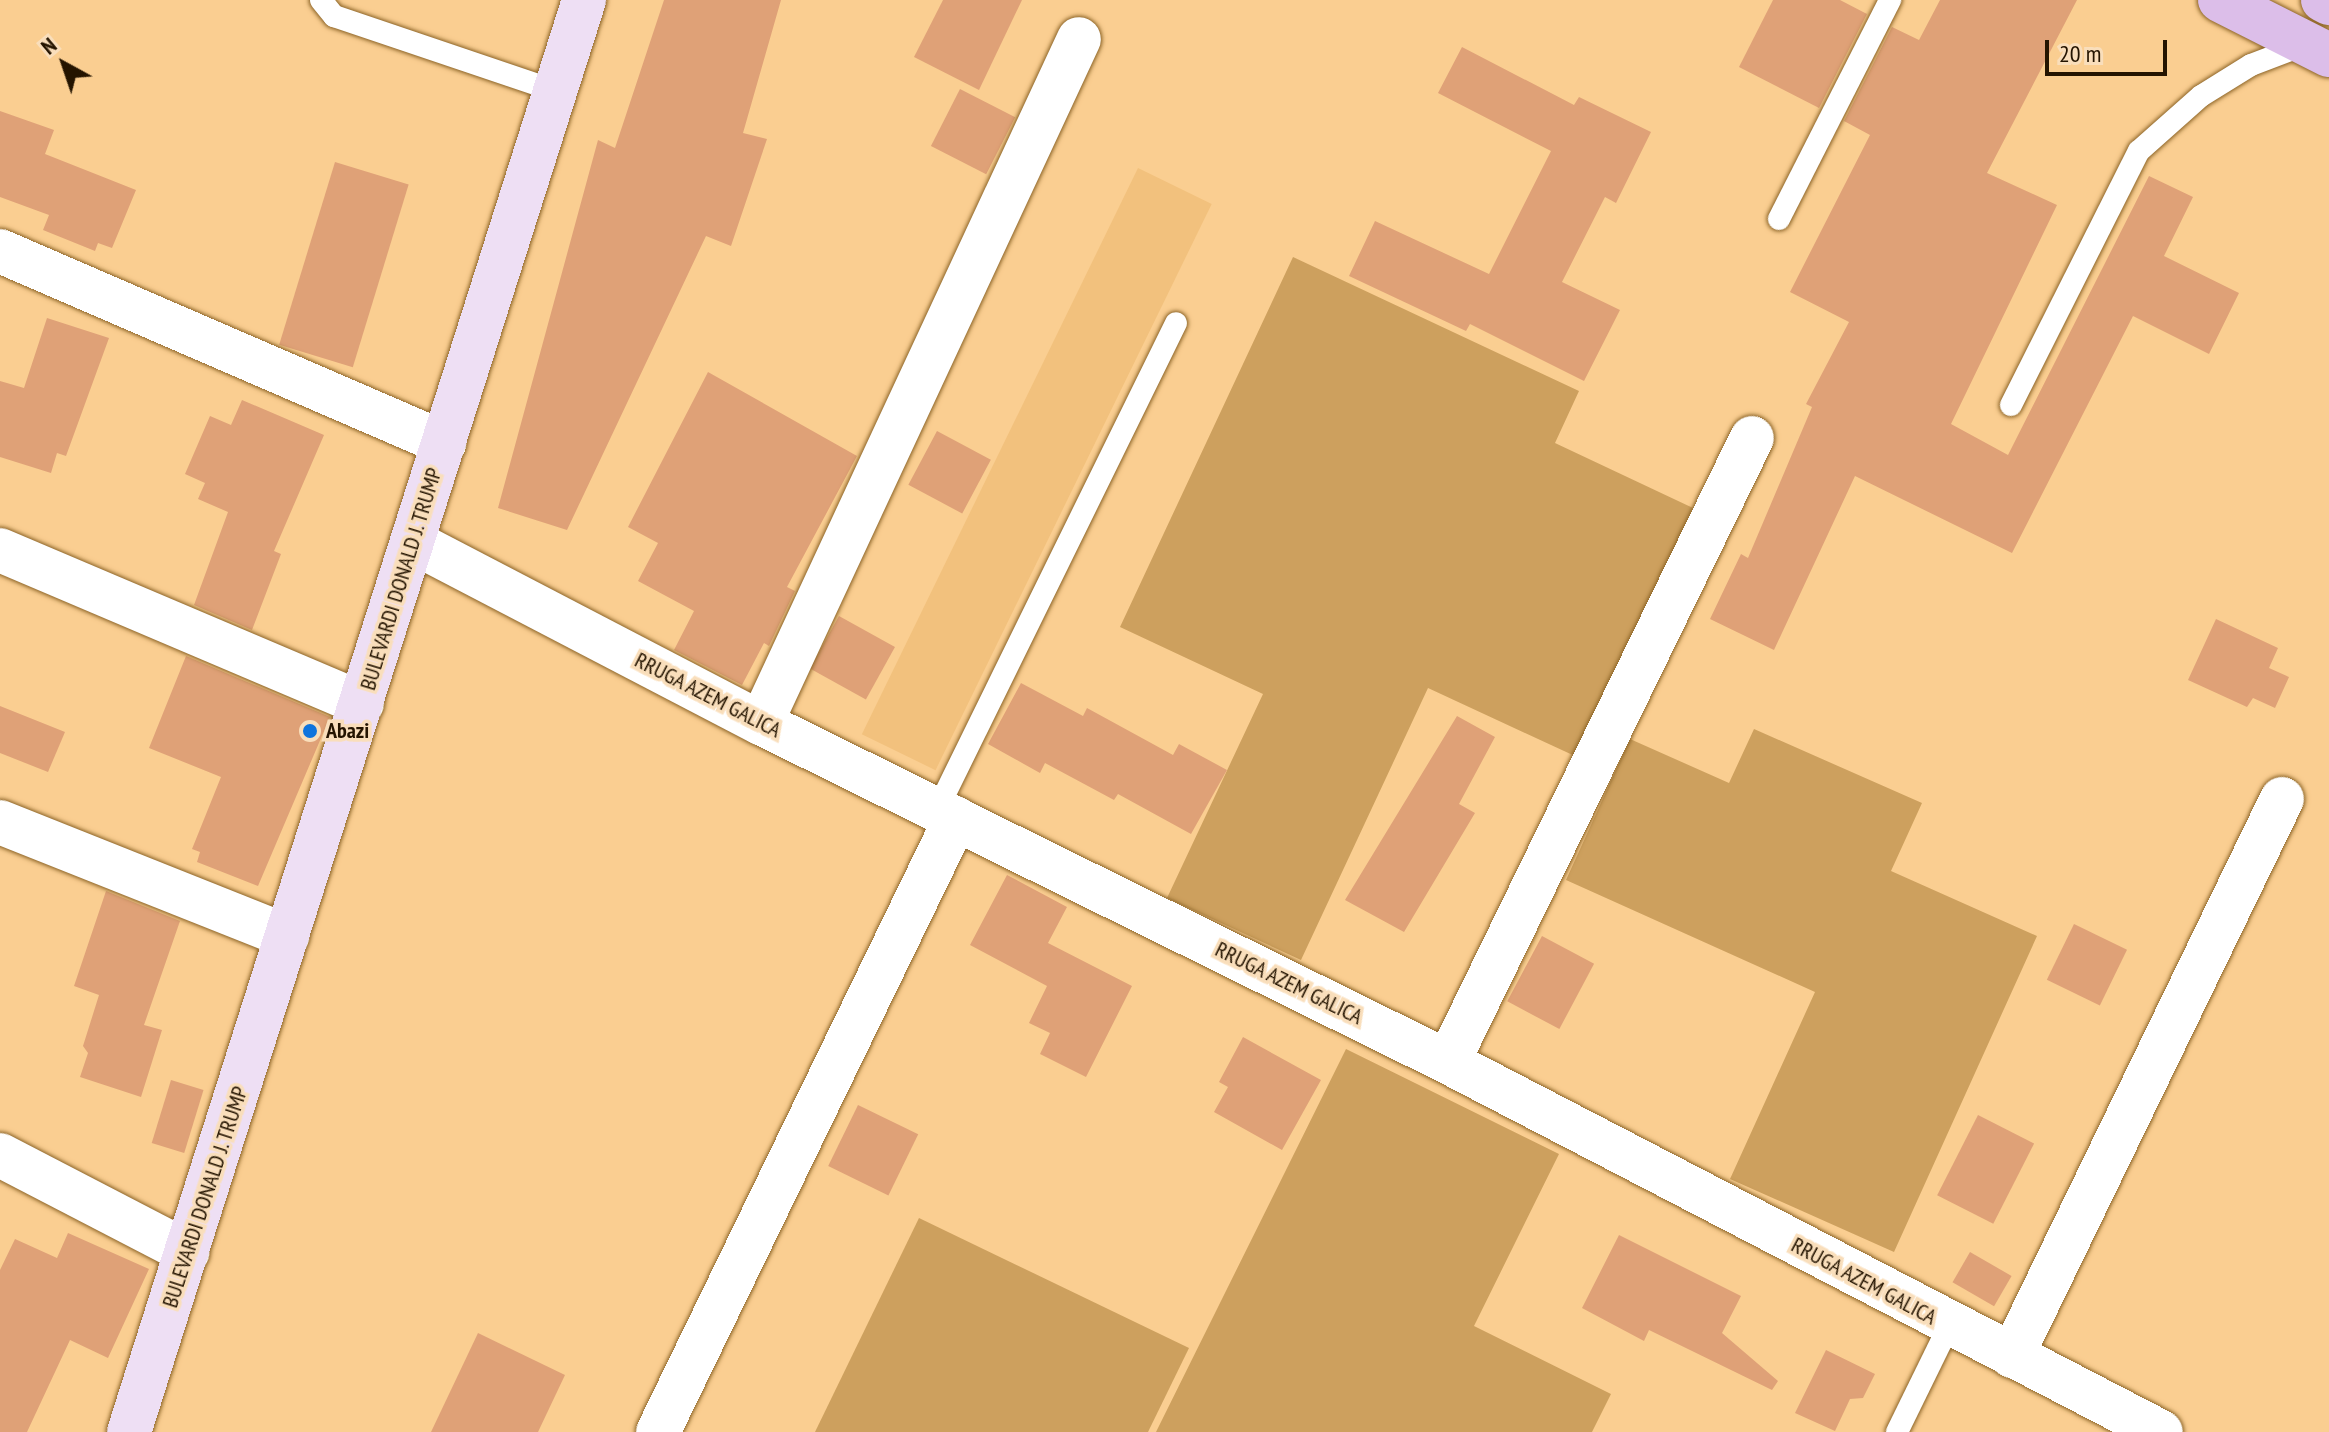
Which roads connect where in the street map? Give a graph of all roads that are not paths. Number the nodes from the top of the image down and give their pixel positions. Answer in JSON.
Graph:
{"nodes":[{"id":1,"x":321,"y":0,"type":"edge"},
{"id":2,"x":584,"y":0,"type":"edge"},
{"id":3,"x":1890,"y":0,"type":"edge"},
{"id":4,"x":2220,"y":0,"type":"edge"},
{"id":5,"x":2323,"y":0,"type":"edge"},
{"id":6,"x":2329,"y":3,"type":"edge"},
{"id":7,"x":1079,"y":39,"type":"dead end"},
{"id":8,"x":2318,"y":49,"type":"edge"},
{"id":9,"x":555,"y":91,"type":"junction"},
{"id":10,"x":1779,"y":219,"type":"dead end"},
{"id":11,"x":0,"y":251,"type":"edge"},
{"id":12,"x":1176,"y":323,"type":"dead end"},
{"id":13,"x":2011,"y":405,"type":"dead end"},
{"id":14,"x":1752,"y":438,"type":"dead end"},
{"id":15,"x":444,"y":443,"type":"junction"},
{"id":16,"x":413,"y":542,"type":"junction"},
{"id":17,"x":0,"y":550,"type":"edge"},
{"id":18,"x":362,"y":704,"type":"junction"},
{"id":19,"x":761,"y":723,"type":"junction"},
{"id":20,"x":2282,"y":799,"type":"dead end"},
{"id":21,"x":947,"y":813,"type":"junction"},
{"id":22,"x":0,"y":822,"type":"edge"},
{"id":23,"x":287,"y":936,"type":"junction"},
{"id":24,"x":1448,"y":1062,"type":"junction"},
{"id":25,"x":0,"y":1155,"type":"edge"},
{"id":26,"x":187,"y":1252,"type":"junction"},
{"id":27,"x":1949,"y":1326,"type":"junction"},
{"id":28,"x":2012,"y":1356,"type":"junction"},
{"id":29,"x":129,"y":1432,"type":"edge"},
{"id":30,"x":658,"y":1432,"type":"edge"},
{"id":31,"x":1897,"y":1432,"type":"edge"},
{"id":32,"x":2161,"y":1432,"type":"edge"}],
"edges":[{"from":1,"to":9,"type":"lane"},
{"from":2,"to":9,"type":"main road","name":"BULEVARDI DONALD J. TRUMP"},
{"from":3,"to":10,"type":"lane"},
{"from":4,"to":8,"type":"main road"},
{"from":5,"to":6,"type":"main road"},
{"from":7,"to":19,"type":"street"},
{"from":8,"to":13,"type":"lane"},
{"from":9,"to":15,"type":"main road","name":"BULEVARDI DONALD J. TRUMP"},
{"from":11,"to":15,"type":"street"},
{"from":12,"to":21,"type":"lane"},
{"from":14,"to":24,"type":"street"},
{"from":15,"to":16,"type":"main road","name":"BULEVARDI DONALD J. TRUMP"},
{"from":16,"to":18,"type":"main road","name":"BULEVARDI DONALD J. TRUMP"},
{"from":16,"to":19,"type":"street","name":"RRUGA AZEM GALICA"},
{"from":17,"to":18,"type":"street"},
{"from":18,"to":23,"type":"main road","name":"BULEVARDI DONALD J. TRUMP"},
{"from":19,"to":21,"type":"street","name":"RRUGA AZEM GALICA"},
{"from":20,"to":28,"type":"street"},
{"from":21,"to":24,"type":"street","name":"RRUGA AZEM GALICA"},
{"from":21,"to":30,"type":"street"},
{"from":22,"to":23,"type":"street"},
{"from":23,"to":26,"type":"main road","name":"BULEVARDI DONALD J. TRUMP"},
{"from":24,"to":27,"type":"street","name":"RRUGA AZEM GALICA"},
{"from":25,"to":26,"type":"street"},
{"from":26,"to":29,"type":"main road","name":"BULEVARDI DONALD J. TRUMP"},
{"from":27,"to":28,"type":"street","name":"RRUGA AZEM GALICA"},
{"from":27,"to":31,"type":"lane"},
{"from":28,"to":32,"type":"street","name":"RRUGA AZEM GALICA"}]}
